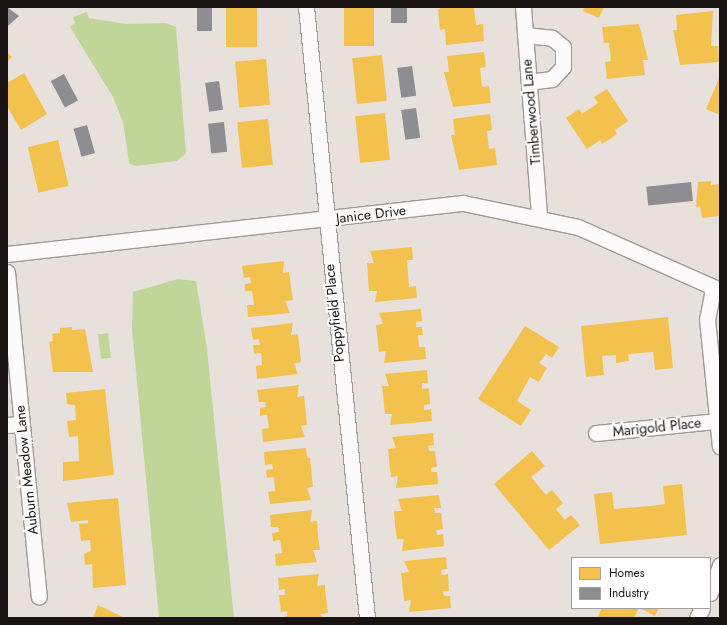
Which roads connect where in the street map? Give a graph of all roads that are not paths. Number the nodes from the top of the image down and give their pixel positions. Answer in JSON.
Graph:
{"nodes":[{"id":1,"x":306,"y":7,"type":"edge"},
{"id":2,"x":523,"y":7,"type":"edge"},
{"id":3,"x":525,"y":35,"type":"junction"},
{"id":4,"x":529,"y":82,"type":"junction"},
{"id":5,"x":539,"y":217,"type":"junction"},
{"id":6,"x":324,"y":219,"type":"junction"},
{"id":7,"x":7,"y":254,"type":"edge"},
{"id":8,"x":7,"y":272,"type":"edge"},
{"id":9,"x":716,"y":289,"type":"edge"},
{"id":10,"x":717,"y":421,"type":"junction"},
{"id":11,"x":14,"y":424,"type":"edge"},
{"id":12,"x":596,"y":433,"type":"dead end"},
{"id":13,"x":720,"y":446,"type":"edge"},
{"id":14,"x":720,"y":565,"type":"edge"},
{"id":15,"x":711,"y":590,"type":"edge"},
{"id":16,"x":39,"y":596,"type":"dead end"},
{"id":17,"x":702,"y":609,"type":"edge"},
{"id":18,"x":367,"y":618,"type":"edge"},
{"id":19,"x":697,"y":618,"type":"edge"}],
"edges":[{"from":1,"to":6,"type":"street","name":"Poppyfield Place"},
{"from":2,"to":3,"type":"street","name":"Timberwood Lane"},
{"from":3,"to":4,"type":"street","name":"Timberwood Lane"},
{"from":3,"to":4,"type":"street"},
{"from":4,"to":5,"type":"street","name":"Timberwood Lane"},
{"from":5,"to":6,"type":"street","name":"Janice Drive"},
{"from":5,"to":9,"type":"street","name":"Janice Drive"},
{"from":6,"to":7,"type":"street","name":"Janice Drive"},
{"from":6,"to":18,"type":"street","name":"Poppyfield Place"},
{"from":8,"to":11,"type":"street","name":"Auburn Meadow Lane"},
{"from":9,"to":10,"type":"street"},
{"from":10,"to":12,"type":"street","name":"Marigold Place"},
{"from":10,"to":13,"type":"street"},
{"from":11,"to":16,"type":"street","name":"Auburn Meadow Lane"},
{"from":14,"to":15,"type":"street"},
{"from":17,"to":19,"type":"street"}]}
